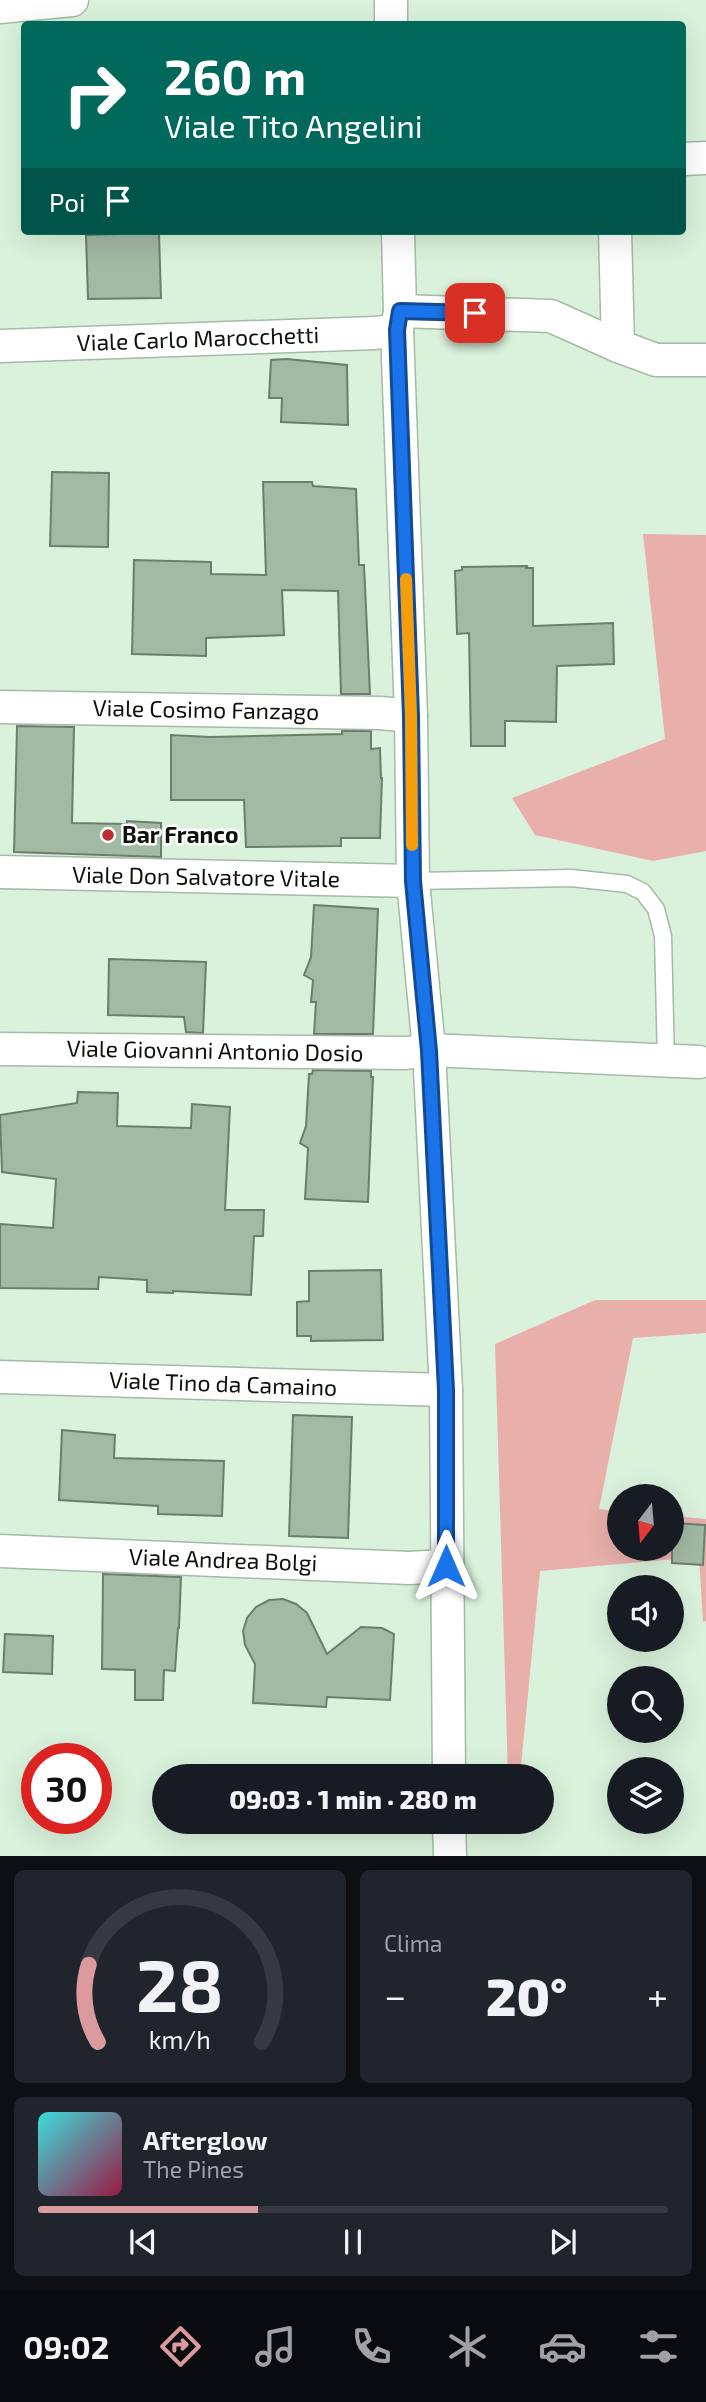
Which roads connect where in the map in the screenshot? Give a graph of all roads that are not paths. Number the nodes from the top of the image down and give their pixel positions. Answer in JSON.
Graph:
{"nodes":[{"id":1,"x":72,"y":0,"type":"edge"},
{"id":2,"x":391,"y":0,"type":"edge"},
{"id":3,"x":0,"y":7,"type":"edge"},
{"id":4,"x":391,"y":21,"type":"edge"},
{"id":5,"x":706,"y":158,"type":"edge"},
{"id":6,"x":686,"y":159,"type":"edge"},
{"id":7,"x":398,"y":235,"type":"edge"},
{"id":8,"x":615,"y":235,"type":"edge"},
{"id":9,"x":398,"y":321,"type":"junction"},
{"id":10,"x":0,"y":346,"type":"edge"},
{"id":11,"x":618,"y":346,"type":"junction"},
{"id":12,"x":706,"y":360,"type":"edge"},
{"id":13,"x":0,"y":707,"type":"edge"},
{"id":14,"x":411,"y":716,"type":"junction"},
{"id":15,"x":0,"y":873,"type":"edge"},
{"id":16,"x":413,"y":881,"type":"junction"},
{"id":17,"x":0,"y":1049,"type":"edge"},
{"id":18,"x":429,"y":1051,"type":"junction"},
{"id":19,"x":666,"y":1062,"type":"junction"},
{"id":20,"x":699,"y":1062,"type":"dead end"},
{"id":21,"x":0,"y":1377,"type":"edge"},
{"id":22,"x":446,"y":1390,"type":"junction"},
{"id":23,"x":0,"y":1551,"type":"edge"},
{"id":24,"x":446,"y":1566,"type":"junction"},
{"id":25,"x":449,"y":1764,"type":"edge"},
{"id":26,"x":449,"y":1834,"type":"edge"},
{"id":27,"x":450,"y":1856,"type":"edge"}],
"edges":[{"from":1,"to":3,"type":"street"},
{"from":2,"to":4,"type":"street"},
{"from":5,"to":6,"type":"street"},
{"from":7,"to":9,"type":"street"},
{"from":8,"to":11,"type":"street"},
{"from":9,"to":10,"type":"street","name":"Viale Carlo Marocchetti"},
{"from":9,"to":11,"type":"street","name":"Viale Carlo Marocchetti"},
{"from":9,"to":14,"type":"street"},
{"from":11,"to":12,"type":"street","name":"Viale Carlo Marocchetti"},
{"from":13,"to":14,"type":"street","name":"Viale Cosimo Fanzago"},
{"from":14,"to":16,"type":"street"},
{"from":15,"to":16,"type":"street","name":"Viale Don Salvatore Vitale"},
{"from":16,"to":18,"type":"street"},
{"from":16,"to":19,"type":"lane"},
{"from":17,"to":18,"type":"street","name":"Viale Giovanni Antonio Dosio"},
{"from":18,"to":19,"type":"street","name":"Viale Giovanni Antonio Dosio"},
{"from":18,"to":22,"type":"street"},
{"from":19,"to":20,"type":"street","name":"Viale Giovanni Antonio Dosio"},
{"from":21,"to":22,"type":"street","name":"Viale Tino da Camaino"},
{"from":22,"to":24,"type":"street"},
{"from":23,"to":24,"type":"street","name":"Viale Andrea Bolgi"},
{"from":24,"to":25,"type":"street"},
{"from":26,"to":27,"type":"street"}]}
